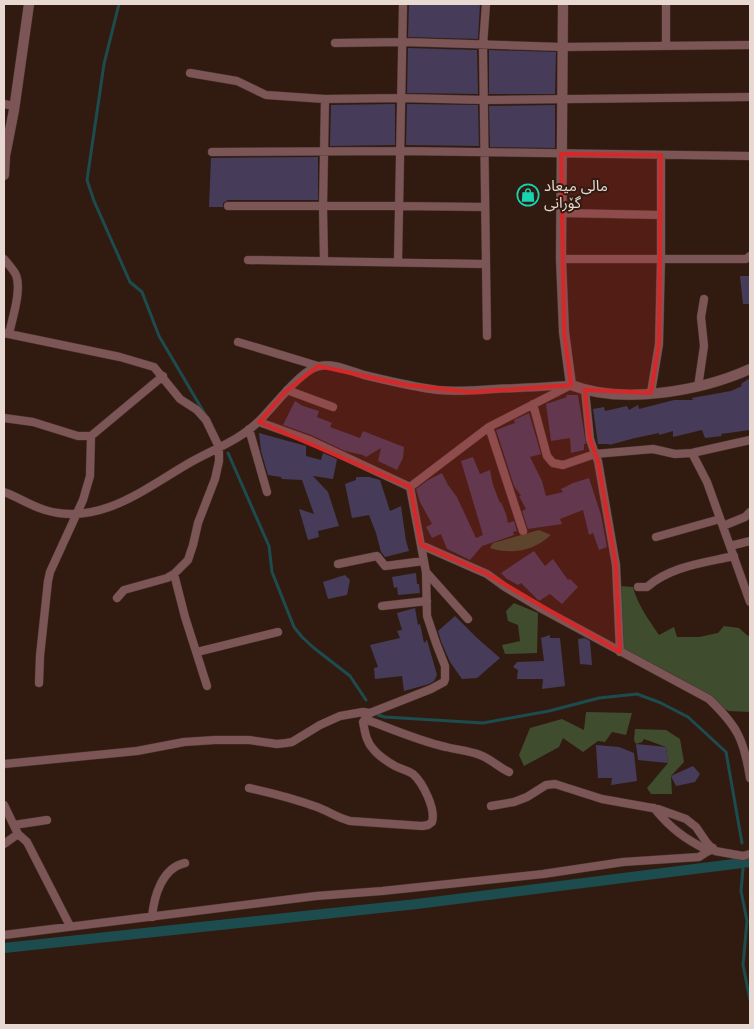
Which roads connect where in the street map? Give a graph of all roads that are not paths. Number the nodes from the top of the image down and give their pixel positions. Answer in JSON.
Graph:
{"nodes":[{"id":1,"x":29,"y":4,"type":"edge"},
{"id":2,"x":403,"y":4,"type":"edge"},
{"id":3,"x":486,"y":4,"type":"edge"},
{"id":4,"x":563,"y":4,"type":"edge"},
{"id":5,"x":666,"y":4,"type":"edge"},
{"id":6,"x":403,"y":42,"type":"junction"},
{"id":7,"x":335,"y":44,"type":"dead end"},
{"id":8,"x":483,"y":45,"type":"junction"},
{"id":9,"x":750,"y":45,"type":"edge"},
{"id":10,"x":666,"y":46,"type":"junction"},
{"id":11,"x":562,"y":47,"type":"junction"},
{"id":12,"x":190,"y":73,"type":"dead end"},
{"id":13,"x":750,"y":97,"type":"edge"},
{"id":14,"x":401,"y":98,"type":"junction"},
{"id":15,"x":325,"y":99,"type":"junction"},
{"id":16,"x":562,"y":99,"type":"junction"},
{"id":17,"x":485,"y":100,"type":"junction"},
{"id":18,"x":9,"y":105,"type":"edge"},
{"id":19,"x":401,"y":151,"type":"junction"},
{"id":20,"x":212,"y":152,"type":"dead end"},
{"id":21,"x":324,"y":152,"type":"junction"},
{"id":22,"x":485,"y":152,"type":"junction"},
{"id":23,"x":561,"y":154,"type":"junction"},
{"id":24,"x":661,"y":155,"type":"junction"},
{"id":25,"x":750,"y":156,"type":"edge"},
{"id":26,"x":4,"y":175,"type":"edge"},
{"id":27,"x":228,"y":206,"type":"dead end"},
{"id":28,"x":399,"y":206,"type":"junction"},
{"id":29,"x":323,"y":207,"type":"junction"},
{"id":30,"x":484,"y":207,"type":"junction"},
{"id":31,"x":562,"y":213,"type":"junction"},
{"id":32,"x":661,"y":215,"type":"junction"},
{"id":33,"x":750,"y":256,"type":"edge"},
{"id":34,"x":661,"y":258,"type":"junction"},
{"id":35,"x":4,"y":259,"type":"edge"},
{"id":36,"x":561,"y":259,"type":"junction"},
{"id":37,"x":248,"y":260,"type":"dead end"},
{"id":38,"x":324,"y":261,"type":"junction"},
{"id":39,"x":398,"y":262,"type":"junction"},
{"id":40,"x":485,"y":264,"type":"junction"},
{"id":41,"x":704,"y":299,"type":"dead end"},
{"id":42,"x":6,"y":334,"type":"edge"},
{"id":43,"x":487,"y":336,"type":"dead end"},
{"id":44,"x":238,"y":342,"type":"dead end"},
{"id":45,"x":318,"y":366,"type":"junction"},
{"id":46,"x":750,"y":369,"type":"edge"},
{"id":47,"x":162,"y":376,"type":"junction"},
{"id":48,"x":571,"y":385,"type":"junction"},
{"id":49,"x":698,"y":387,"type":"junction"},
{"id":50,"x":288,"y":390,"type":"junction"},
{"id":51,"x":585,"y":390,"type":"junction"},
{"id":52,"x":651,"y":393,"type":"junction"},
{"id":53,"x":533,"y":404,"type":"junction"},
{"id":54,"x":333,"y":407,"type":"dead end"},
{"id":55,"x":4,"y":418,"type":"edge"},
{"id":56,"x":259,"y":422,"type":"junction"},
{"id":57,"x":489,"y":427,"type":"junction"},
{"id":58,"x":249,"y":429,"type":"junction"},
{"id":59,"x":91,"y":436,"type":"junction"},
{"id":60,"x":750,"y":440,"type":"edge"},
{"id":61,"x":222,"y":446,"type":"junction"},
{"id":62,"x":692,"y":453,"type":"junction"},
{"id":63,"x":595,"y":454,"type":"junction"},
{"id":64,"x":410,"y":487,"type":"junction"},
{"id":65,"x":4,"y":492,"type":"edge"},
{"id":66,"x":267,"y":492,"type":"dead end"},
{"id":67,"x":750,"y":512,"type":"edge"},
{"id":68,"x":78,"y":514,"type":"junction"},
{"id":69,"x":722,"y":523,"type":"junction"},
{"id":70,"x":523,"y":531,"type":"dead end"},
{"id":71,"x":656,"y":537,"type":"dead end"},
{"id":72,"x":750,"y":541,"type":"edge"},
{"id":73,"x":422,"y":546,"type":"junction"},
{"id":74,"x":730,"y":546,"type":"junction"},
{"id":75,"x":734,"y":556,"type":"junction"},
{"id":76,"x":424,"y":562,"type":"junction"},
{"id":77,"x":338,"y":564,"type":"dead end"},
{"id":78,"x":426,"y":572,"type":"junction"},
{"id":79,"x":174,"y":574,"type":"junction"},
{"id":80,"x":638,"y":587,"type":"dead end"},
{"id":81,"x":117,"y":598,"type":"dead end"},
{"id":82,"x":427,"y":601,"type":"junction"},
{"id":83,"x":750,"y":602,"type":"edge"},
{"id":84,"x":382,"y":606,"type":"dead end"},
{"id":85,"x":468,"y":619,"type":"dead end"},
{"id":86,"x":278,"y":632,"type":"dead end"},
{"id":87,"x":197,"y":652,"type":"junction"},
{"id":88,"x":620,"y":652,"type":"junction"},
{"id":89,"x":39,"y":683,"type":"dead end"},
{"id":90,"x":207,"y":686,"type":"dead end"},
{"id":91,"x":370,"y":714,"type":"junction"},
{"id":92,"x":4,"y":764,"type":"edge"},
{"id":93,"x":509,"y":772,"type":"dead end"},
{"id":94,"x":750,"y":778,"type":"edge"},
{"id":95,"x":249,"y":788,"type":"dead end"},
{"id":96,"x":4,"y":805,"type":"edge"},
{"id":97,"x":491,"y":806,"type":"dead end"},
{"id":98,"x":654,"y":808,"type":"junction"},
{"id":99,"x":47,"y":820,"type":"dead end"},
{"id":100,"x":14,"y":825,"type":"junction"},
{"id":101,"x":18,"y":834,"type":"junction"},
{"id":102,"x":4,"y":844,"type":"edge"},
{"id":103,"x":711,"y":849,"type":"junction"},
{"id":104,"x":750,"y":854,"type":"edge"},
{"id":105,"x":185,"y":863,"type":"dead end"},
{"id":106,"x":152,"y":917,"type":"junction"},
{"id":107,"x":70,"y":926,"type":"junction"},
{"id":108,"x":4,"y":935,"type":"edge"}],
"edges":[{"from":1,"to":18,"type":"street"},
{"from":2,"to":6,"type":"street"},
{"from":3,"to":8,"type":"street"},
{"from":4,"to":11,"type":"street"},
{"from":5,"to":10,"type":"street"},
{"from":6,"to":7,"type":"street"},
{"from":6,"to":8,"type":"street"},
{"from":6,"to":14,"type":"street"},
{"from":8,"to":11,"type":"street"},
{"from":8,"to":17,"type":"street"},
{"from":9,"to":10,"type":"street"},
{"from":10,"to":11,"type":"street"},
{"from":11,"to":16,"type":"street"},
{"from":12,"to":15,"type":"street"},
{"from":13,"to":16,"type":"street"},
{"from":14,"to":15,"type":"street"},
{"from":14,"to":17,"type":"street"},
{"from":14,"to":19,"type":"street"},
{"from":15,"to":21,"type":"street"},
{"from":16,"to":17,"type":"street"},
{"from":16,"to":23,"type":"street"},
{"from":17,"to":22,"type":"street"},
{"from":18,"to":26,"type":"street"},
{"from":19,"to":21,"type":"street"},
{"from":19,"to":22,"type":"street"},
{"from":19,"to":28,"type":"street"},
{"from":20,"to":21,"type":"street"},
{"from":21,"to":29,"type":"street"},
{"from":22,"to":23,"type":"street"},
{"from":22,"to":30,"type":"street"},
{"from":23,"to":24,"type":"street"},
{"from":23,"to":31,"type":"street"},
{"from":24,"to":25,"type":"street"},
{"from":24,"to":32,"type":"street"},
{"from":27,"to":29,"type":"street"},
{"from":28,"to":29,"type":"street"},
{"from":28,"to":30,"type":"street"},
{"from":28,"to":39,"type":"street"},
{"from":29,"to":38,"type":"street"},
{"from":30,"to":40,"type":"street"},
{"from":31,"to":32,"type":"street"},
{"from":31,"to":36,"type":"street"},
{"from":32,"to":34,"type":"street"},
{"from":33,"to":34,"type":"street"},
{"from":34,"to":36,"type":"street"},
{"from":34,"to":52,"type":"street"},
{"from":35,"to":42,"type":"street"},
{"from":36,"to":48,"type":"street"},
{"from":37,"to":38,"type":"street"},
{"from":38,"to":39,"type":"street"},
{"from":39,"to":40,"type":"street"},
{"from":40,"to":43,"type":"street"},
{"from":41,"to":49,"type":"street"},
{"from":42,"to":47,"type":"street"},
{"from":44,"to":45,"type":"street"},
{"from":45,"to":48,"type":"street"},
{"from":45,"to":50,"type":"street"},
{"from":46,"to":49,"type":"street"},
{"from":47,"to":59,"type":"street"},
{"from":47,"to":61,"type":"street"},
{"from":48,"to":51,"type":"street"},
{"from":48,"to":53,"type":"street"},
{"from":49,"to":52,"type":"street"},
{"from":50,"to":54,"type":"street"},
{"from":50,"to":56,"type":"street"},
{"from":51,"to":52,"type":"street"},
{"from":51,"to":63,"type":"street"},
{"from":53,"to":57,"type":"street"},
{"from":53,"to":63,"type":"street"},
{"from":55,"to":59,"type":"street"},
{"from":56,"to":58,"type":"street"},
{"from":56,"to":64,"type":"street"},
{"from":57,"to":64,"type":"street"},
{"from":57,"to":70,"type":"street"},
{"from":58,"to":61,"type":"street"},
{"from":58,"to":66,"type":"street"},
{"from":59,"to":68,"type":"street"},
{"from":60,"to":62,"type":"street"},
{"from":61,"to":68,"type":"street"},
{"from":61,"to":79,"type":"street"},
{"from":62,"to":63,"type":"street"},
{"from":62,"to":69,"type":"street"},
{"from":63,"to":88,"type":"street"},
{"from":64,"to":73,"type":"street"},
{"from":65,"to":68,"type":"street"},
{"from":67,"to":69,"type":"street"},
{"from":68,"to":89,"type":"street"},
{"from":69,"to":71,"type":"street"},
{"from":69,"to":74,"type":"street"},
{"from":72,"to":74,"type":"street"},
{"from":73,"to":76,"type":"street"},
{"from":73,"to":88,"type":"street"},
{"from":74,"to":75,"type":"street"},
{"from":75,"to":80,"type":"street"},
{"from":75,"to":83,"type":"street"},
{"from":76,"to":77,"type":"street"},
{"from":76,"to":78,"type":"street"},
{"from":78,"to":82,"type":"street"},
{"from":78,"to":85,"type":"street"},
{"from":79,"to":81,"type":"street"},
{"from":79,"to":87,"type":"street"},
{"from":82,"to":84,"type":"street"},
{"from":82,"to":91,"type":"street"},
{"from":86,"to":87,"type":"street"},
{"from":87,"to":90,"type":"street"},
{"from":88,"to":94,"type":"street"},
{"from":91,"to":92,"type":"street"},
{"from":91,"to":93,"type":"street"},
{"from":91,"to":95,"type":"street"},
{"from":96,"to":100,"type":"street"},
{"from":97,"to":98,"type":"street"},
{"from":98,"to":103,"type":"street"},
{"from":98,"to":103,"type":"street"},
{"from":99,"to":100,"type":"street"},
{"from":100,"to":101,"type":"street"},
{"from":101,"to":102,"type":"street"},
{"from":101,"to":107,"type":"street"},
{"from":103,"to":104,"type":"street"},
{"from":103,"to":106,"type":"street"},
{"from":105,"to":106,"type":"street"},
{"from":106,"to":107,"type":"street"},
{"from":107,"to":108,"type":"street"}]}
